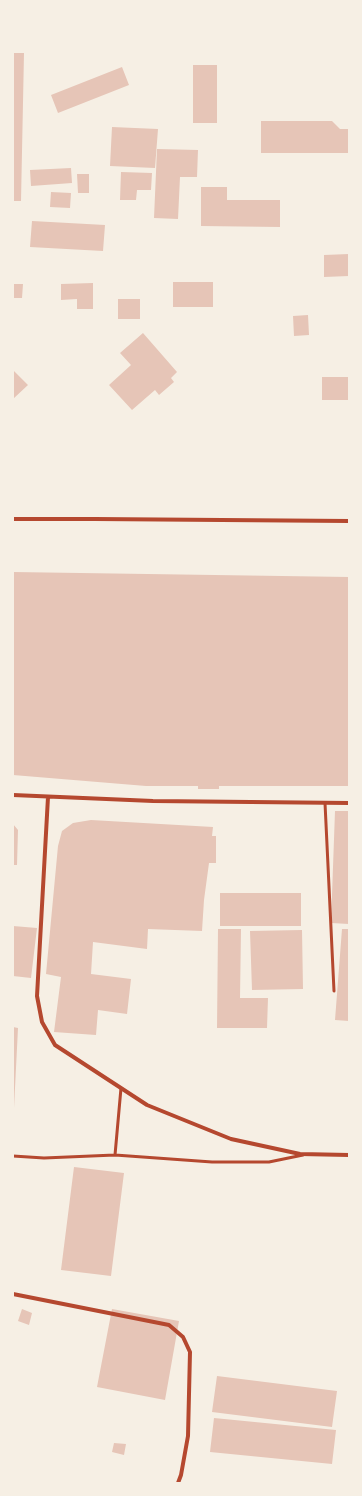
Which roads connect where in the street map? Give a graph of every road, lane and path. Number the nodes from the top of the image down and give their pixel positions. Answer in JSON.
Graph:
{"nodes":[{"id":1,"x":13,"y":519,"type":"edge"},
{"id":2,"x":349,"y":521,"type":"edge"},
{"id":3,"x":13,"y":796,"type":"edge"},
{"id":4,"x":48,"y":797,"type":"junction"},
{"id":5,"x":325,"y":803,"type":"junction"},
{"id":6,"x":349,"y":803,"type":"edge"},
{"id":7,"x":334,"y":992,"type":"dead end"},
{"id":8,"x":121,"y":1088,"type":"junction"},
{"id":9,"x":311,"y":1154,"type":"junction"},
{"id":10,"x":115,"y":1155,"type":"junction"},
{"id":11,"x":349,"y":1155,"type":"edge"},
{"id":12,"x":13,"y":1156,"type":"edge"},
{"id":13,"x":13,"y":1294,"type":"edge"},
{"id":14,"x":178,"y":1483,"type":"edge"}],
"edges":[{"from":1,"to":2,"type":"street"},
{"from":3,"to":4,"type":"street"},
{"from":4,"to":5,"type":"street"},
{"from":4,"to":8,"type":"street"},
{"from":5,"to":6,"type":"street"},
{"from":5,"to":7,"type":"lane"},
{"from":8,"to":9,"type":"street"},
{"from":8,"to":10,"type":"lane"},
{"from":9,"to":10,"type":"lane"},
{"from":9,"to":11,"type":"street"},
{"from":10,"to":12,"type":"lane"},
{"from":13,"to":14,"type":"street"}]}
